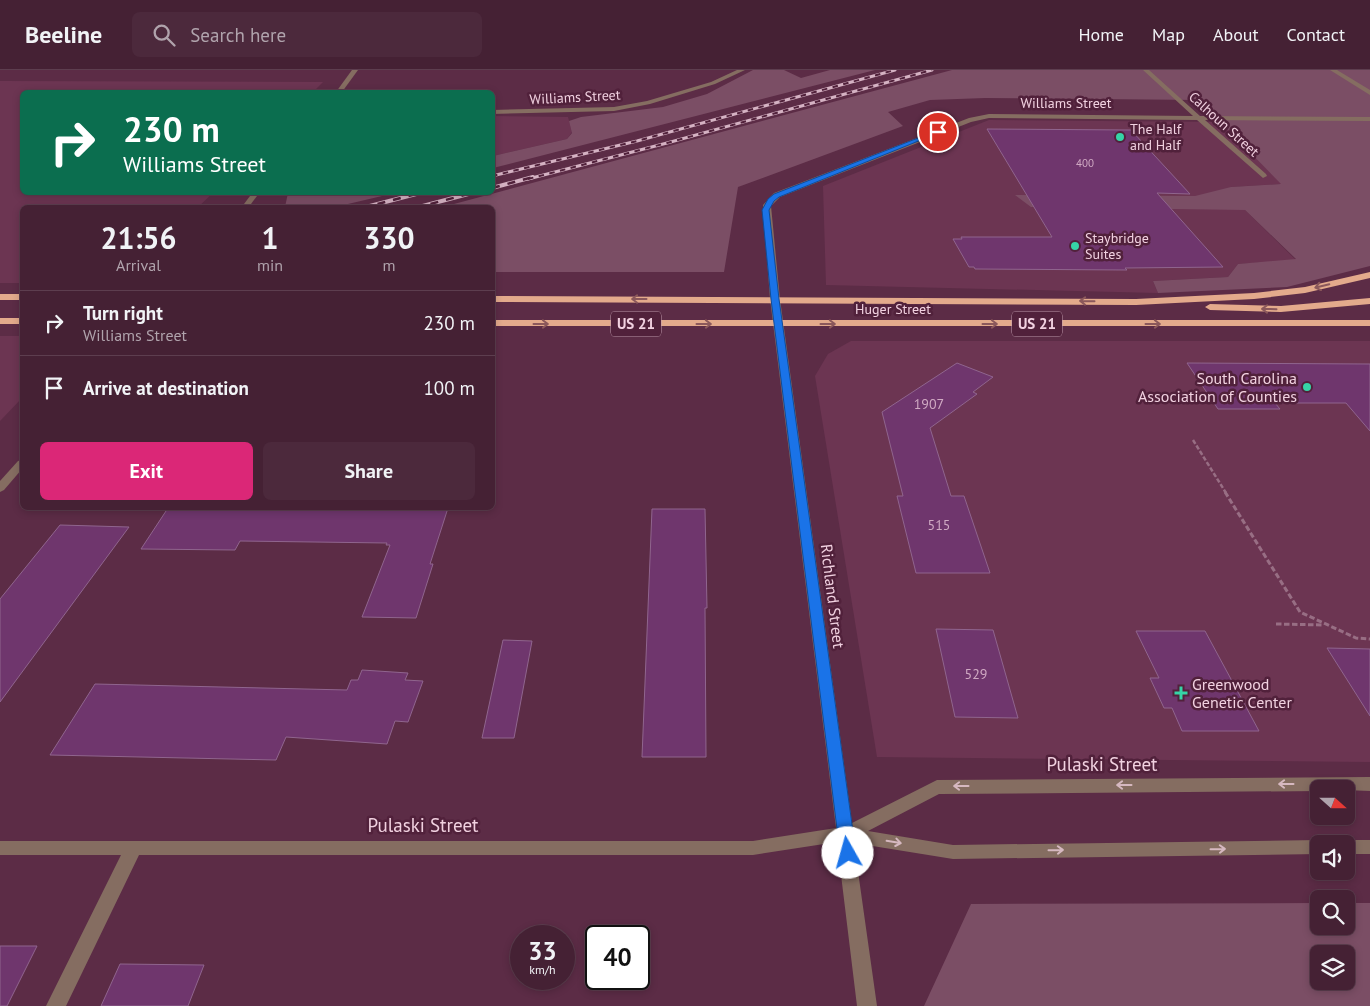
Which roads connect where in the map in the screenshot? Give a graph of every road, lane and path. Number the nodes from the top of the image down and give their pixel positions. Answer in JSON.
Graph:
{"nodes":[{"id":1,"x":355,"y":70,"type":"edge"},
{"id":2,"x":742,"y":70,"type":"edge"},
{"id":3,"x":1146,"y":70,"type":"edge"},
{"id":4,"x":1333,"y":70,"type":"edge"},
{"id":5,"x":340,"y":90,"type":"edge"},
{"id":6,"x":1370,"y":93,"type":"edge"},
{"id":7,"x":495,"y":112,"type":"edge"},
{"id":8,"x":1198,"y":116,"type":"junction"},
{"id":9,"x":1370,"y":119,"type":"edge"},
{"id":10,"x":1264,"y":176,"type":"dead end"},
{"id":11,"x":255,"y":195,"type":"edge"},
{"id":12,"x":777,"y":195,"type":"joint"},
{"id":13,"x":246,"y":205,"type":"edge"},
{"id":14,"x":1370,"y":275,"type":"edge"},
{"id":15,"x":0,"y":297,"type":"edge"},
{"id":16,"x":20,"y":297,"type":"edge"},
{"id":17,"x":495,"y":299,"type":"edge"},
{"id":18,"x":775,"y":299,"type":"junction"},
{"id":19,"x":1136,"y":302,"type":"junction"},
{"id":20,"x":1370,"y":302,"type":"edge"},
{"id":21,"x":0,"y":321,"type":"edge"},
{"id":22,"x":20,"y":321,"type":"edge"},
{"id":23,"x":1370,"y":323,"type":"edge"},
{"id":24,"x":495,"y":324,"type":"edge"},
{"id":25,"x":779,"y":324,"type":"junction"},
{"id":26,"x":1294,"y":324,"type":"junction"},
{"id":27,"x":1370,"y":330,"type":"edge"},
{"id":28,"x":1193,"y":440,"type":"dead end"},
{"id":29,"x":20,"y":465,"type":"edge"},
{"id":30,"x":0,"y":488,"type":"edge"},
{"id":31,"x":1276,"y":624,"type":"dead end"},
{"id":32,"x":1327,"y":624,"type":"junction"},
{"id":33,"x":1370,"y":639,"type":"edge"},
{"id":34,"x":1370,"y":784,"type":"edge"},
{"id":35,"x":846,"y":834,"type":"junction"},
{"id":36,"x":134,"y":847,"type":"junction"},
{"id":37,"x":1310,"y":847,"type":"edge"},
{"id":38,"x":1355,"y":847,"type":"edge"},
{"id":39,"x":1370,"y":847,"type":"edge"},
{"id":40,"x":0,"y":848,"type":"edge"},
{"id":41,"x":56,"y":1006,"type":"edge"},
{"id":42,"x":867,"y":1006,"type":"edge"}],
"edges":[{"from":1,"to":5,"type":"street"},
{"from":2,"to":7,"type":"street","name":"Williams Street"},
{"from":3,"to":8,"type":"street","name":"Calhoun Street"},
{"from":4,"to":6,"type":"street"},
{"from":8,"to":9,"type":"street","name":"Williams Street"},
{"from":8,"to":10,"type":"street","name":"Calhoun Street"},
{"from":8,"to":12,"type":"street","name":"Williams Street"},
{"from":11,"to":13,"type":"street"},
{"from":12,"to":18,"type":"street","name":"Richland Street"},
{"from":14,"to":19,"type":"highway","one_way":true},
{"from":15,"to":16,"type":"highway"},
{"from":18,"to":17,"type":"highway","name":"Huger Street","number":"US 21","one_way":true},
{"from":19,"to":18,"type":"highway","name":"Huger Street","number":"US 21","one_way":true},
{"from":18,"to":25,"type":"street","name":"Richland Street"},
{"from":20,"to":19,"type":"highway","number":"US 21","one_way":true},
{"from":21,"to":22,"type":"highway"},
{"from":23,"to":26,"type":"highway"},
{"from":24,"to":25,"type":"highway","name":"Huger Street","number":"US 21","one_way":true},
{"from":25,"to":26,"type":"highway","name":"Huger Street","number":"US 21","one_way":true},
{"from":25,"to":35,"type":"street","name":"Richland Street"},
{"from":26,"to":27,"type":"highway","number":"US 21"},
{"from":28,"to":32,"type":"path"},
{"from":29,"to":30,"type":"street"},
{"from":31,"to":32,"type":"path"},
{"from":32,"to":33,"type":"path"},
{"from":34,"to":35,"type":"street","name":"Pulaski Street","one_way":true},
{"from":35,"to":36,"type":"street","name":"Pulaski Street"},
{"from":35,"to":37,"type":"street","name":"Pulaski Street","one_way":true},
{"from":35,"to":42,"type":"street","name":"Richland Street"},
{"from":36,"to":40,"type":"street","name":"Pulaski Street"},
{"from":36,"to":41,"type":"street"},
{"from":38,"to":39,"type":"street"}]}
